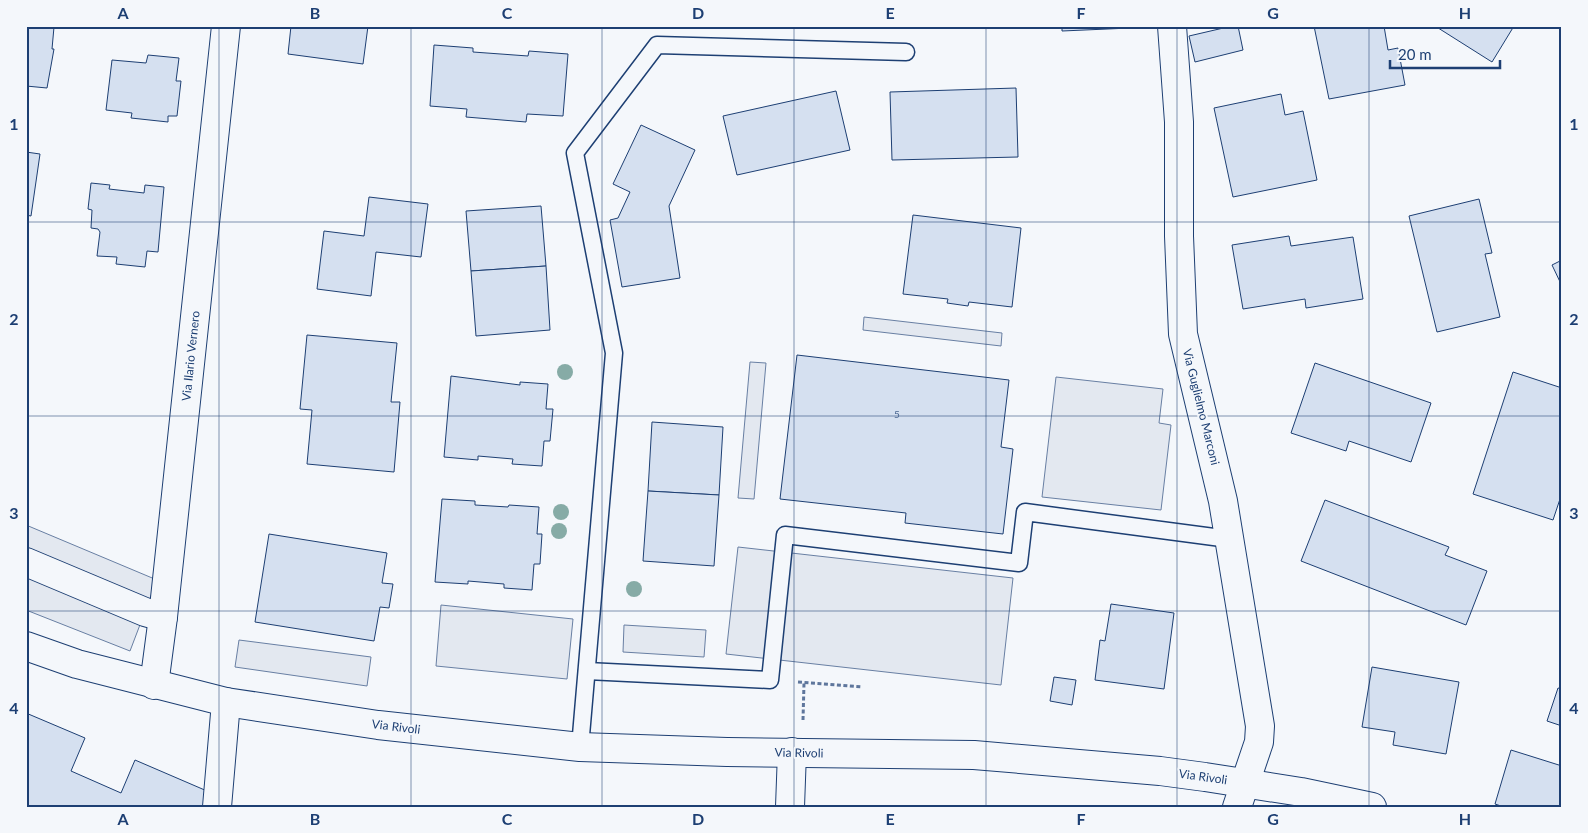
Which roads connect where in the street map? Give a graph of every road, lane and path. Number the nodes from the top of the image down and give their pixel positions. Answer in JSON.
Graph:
{"nodes":[{"id":1,"x":226,"y":26,"type":"edge"},
{"id":2,"x":1172,"y":26,"type":"edge"},
{"id":3,"x":906,"y":52,"type":"dead end"},
{"id":4,"x":1229,"y":539,"type":"junction"},
{"id":5,"x":26,"y":562,"type":"edge"},
{"id":6,"x":163,"y":617,"type":"junction"},
{"id":7,"x":26,"y":646,"type":"edge"},
{"id":8,"x":587,"y":671,"type":"junction"},
{"id":9,"x":770,"y":680,"type":"junction"},
{"id":10,"x":154,"y":685,"type":"junction"},
{"id":11,"x":862,"y":687,"type":"dead end"},
{"id":12,"x":226,"y":702,"type":"junction"},
{"id":13,"x":580,"y":747,"type":"junction"},
{"id":14,"x":792,"y":752,"type":"junction"},
{"id":15,"x":1242,"y":795,"type":"edge"},
{"id":16,"x":217,"y":807,"type":"edge"},
{"id":17,"x":790,"y":807,"type":"edge"},
{"id":18,"x":1372,"y":807,"type":"edge"}],
"edges":[{"from":1,"to":6,"type":"street","name":"Via Ilario Vernero"},
{"from":2,"to":4,"type":"street","name":"Via Guglielmo Marconi"},
{"from":3,"to":8,"type":"lane"},
{"from":4,"to":9,"type":"lane"},
{"from":4,"to":15,"type":"street","name":"Via Guglielmo Marconi"},
{"from":5,"to":6,"type":"street"},
{"from":6,"to":10,"type":"street","name":"Via Ilario Vernero"},
{"from":7,"to":10,"type":"street","name":"Via Rivoli"},
{"from":8,"to":9,"type":"lane"},
{"from":8,"to":13,"type":"lane"},
{"from":9,"to":11,"type":"path"},
{"from":10,"to":12,"type":"street","name":"Via Rivoli"},
{"from":12,"to":13,"type":"street","name":"Via Rivoli"},
{"from":12,"to":16,"type":"street"},
{"from":13,"to":14,"type":"street","name":"Via Rivoli"},
{"from":14,"to":15,"type":"street","name":"Via Rivoli"},
{"from":14,"to":17,"type":"street"},
{"from":15,"to":18,"type":"street","name":"Via Rivoli"}]}
